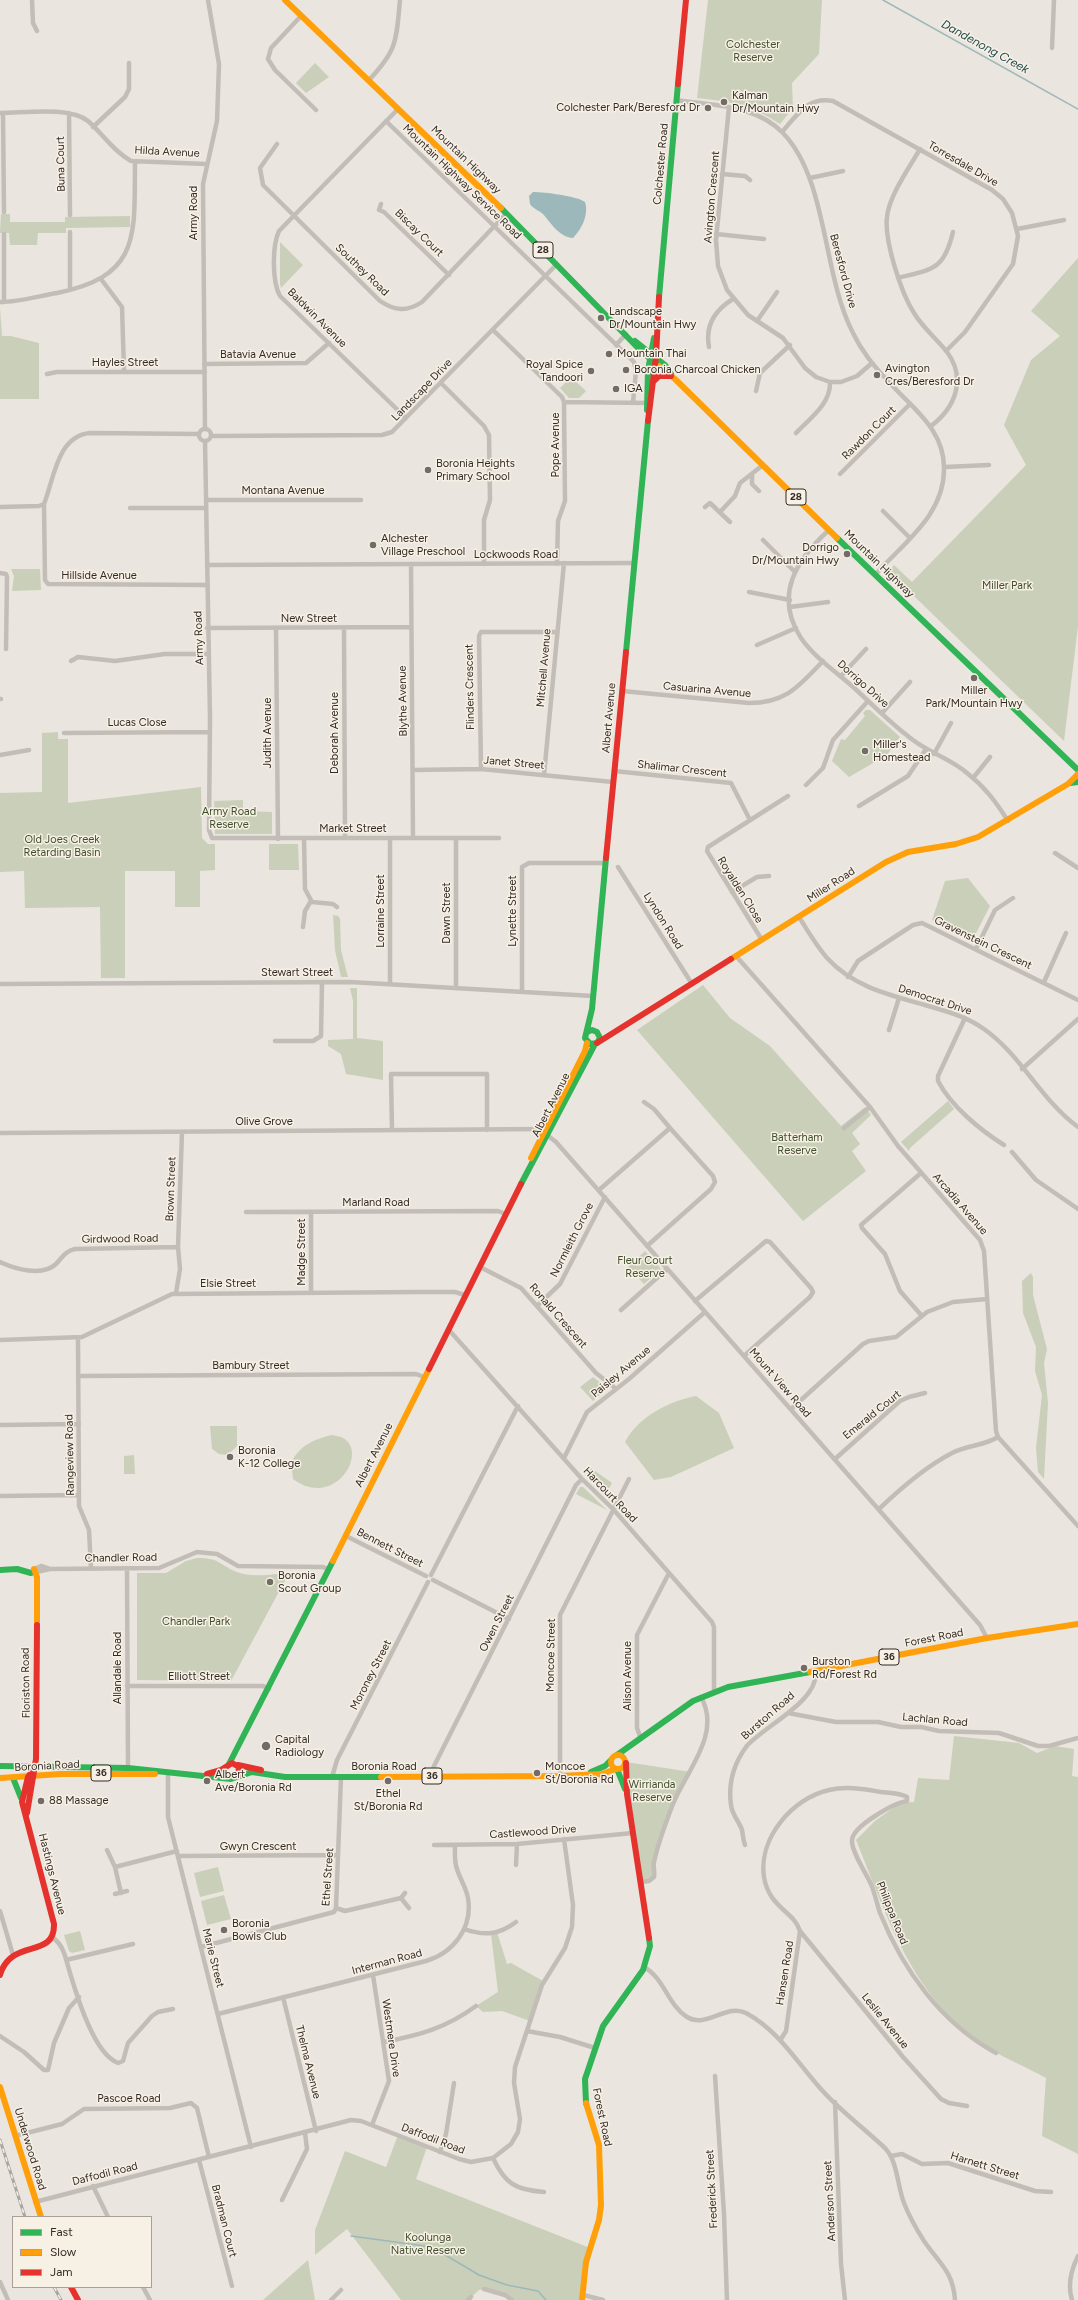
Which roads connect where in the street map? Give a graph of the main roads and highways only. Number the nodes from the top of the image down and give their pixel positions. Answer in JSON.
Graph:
{"nodes":[{"id":1,"x":285,"y":0,"type":"edge"},
{"id":2,"x":686,"y":0,"type":"edge"},
{"id":3,"x":656,"y":330,"type":"junction"},
{"id":4,"x":628,"y":336,"type":"junction"},
{"id":5,"x":651,"y":352,"type":"junction"},
{"id":6,"x":654,"y":360,"type":"junction"},
{"id":7,"x":673,"y":377,"type":"junction"},
{"id":8,"x":653,"y":382,"type":"junction"},
{"id":9,"x":649,"y":402,"type":"junction"},
{"id":10,"x":1069,"y":762,"type":"junction"},
{"id":11,"x":1078,"y":764,"type":"edge"},
{"id":12,"x":1078,"y":770,"type":"edge"},
{"id":13,"x":1078,"y":774,"type":"edge"},
{"id":14,"x":1078,"y":782,"type":"edge"},
{"id":15,"x":1070,"y":783,"type":"junction"},
{"id":16,"x":592,"y":1010,"type":"junction"},
{"id":17,"x":587,"y":1032,"type":"junction"},
{"id":18,"x":597,"y":1032,"type":"junction"},
{"id":19,"x":615,"y":1033,"type":"junction"},
{"id":20,"x":587,"y":1042,"type":"junction"},
{"id":21,"x":596,"y":1044,"type":"junction"},
{"id":22,"x":545,"y":1132,"type":"junction"},
{"id":23,"x":0,"y":1570,"type":"edge"},
{"id":24,"x":33,"y":1571,"type":"joint"},
{"id":25,"x":1078,"y":1624,"type":"edge"},
{"id":26,"x":641,"y":1739,"type":"junction"},
{"id":27,"x":240,"y":1744,"type":"junction"},
{"id":28,"x":617,"y":1755,"type":"junction"},
{"id":29,"x":611,"y":1760,"type":"junction"},
{"id":30,"x":626,"y":1763,"type":"junction"},
{"id":31,"x":238,"y":1765,"type":"junction"},
{"id":32,"x":1,"y":1766,"type":"edge"},
{"id":33,"x":36,"y":1766,"type":"junction"},
{"id":34,"x":227,"y":1766,"type":"junction"},
{"id":35,"x":617,"y":1769,"type":"junction"},
{"id":36,"x":167,"y":1772,"type":"junction"},
{"id":37,"x":585,"y":1774,"type":"junction"},
{"id":38,"x":202,"y":1775,"type":"junction"},
{"id":39,"x":238,"y":1776,"type":"junction"},
{"id":40,"x":278,"y":1776,"type":"junction"},
{"id":41,"x":28,"y":1777,"type":"junction"},
{"id":42,"x":35,"y":1777,"type":"junction"},
{"id":43,"x":2,"y":1778,"type":"edge"},
{"id":44,"x":13,"y":1778,"type":"junction"},
{"id":45,"x":229,"y":1778,"type":"junction"},
{"id":46,"x":627,"y":1794,"type":"junction"},
{"id":47,"x":22,"y":1802,"type":"junction"},
{"id":48,"x":26,"y":1815,"type":"junction"},
{"id":49,"x":0,"y":1975,"type":"edge"},
{"id":50,"x":0,"y":2087,"type":"edge"},
{"id":51,"x":41,"y":2216,"type":"edge"},
{"id":52,"x":72,"y":2288,"type":"edge"},
{"id":53,"x":582,"y":2297,"type":"edge"},
{"id":54,"x":78,"y":2300,"type":"edge"}],
"edges":[{"from":1,"to":4,"type":"main road","name":"Mountain Highway","number":"28"},
{"from":2,"to":3,"type":"main road","name":"Colchester Road"},
{"from":3,"to":5,"type":"main road","name":"Colchester Road"},
{"from":3,"to":6,"type":"main road","name":"Colchester Road"},
{"from":4,"to":5,"type":"main road","name":"Mountain Highway","number":"28"},
{"from":4,"to":6,"type":"main road","name":"Mountain Highway","number":"28"},
{"from":5,"to":6,"type":"main road","name":"Mountain Highway","number":"28"},
{"from":6,"to":7,"type":"main road","name":"Mountain Highway","number":"28"},
{"from":6,"to":8,"type":"main road","name":"Albert Avenue"},
{"from":6,"to":9,"type":"main road","name":"Albert Avenue"},
{"from":7,"to":8,"type":"main road"},
{"from":7,"to":10,"type":"main road","name":"Mountain Highway","number":"28"},
{"from":8,"to":9,"type":"main road","name":"Albert Avenue"},
{"from":9,"to":16,"type":"main road","name":"Albert Avenue"},
{"from":10,"to":11,"type":"main road"},
{"from":10,"to":12,"type":"main road","name":"Mountain Highway","number":"28"},
{"from":13,"to":15,"type":"main road","name":"Miller Road"},
{"from":14,"to":15,"type":"main road","name":"Miller Road"},
{"from":15,"to":19,"type":"main road","name":"Miller Road"},
{"from":16,"to":17,"type":"main road","name":"Albert Avenue"},
{"from":16,"to":18,"type":"main road","name":"Albert Avenue"},
{"from":17,"to":18,"type":"main road"},
{"from":17,"to":20,"type":"main road"},
{"from":18,"to":19,"type":"main road","name":"Miller Road"},
{"from":18,"to":21,"type":"main road"},
{"from":19,"to":21,"type":"main road","name":"Miller Road"},
{"from":20,"to":21,"type":"main road"},
{"from":20,"to":22,"type":"main road","name":"Albert Avenue"},
{"from":21,"to":22,"type":"main road","name":"Albert Avenue"},
{"from":22,"to":27,"type":"main road","name":"Albert Avenue"},
{"from":23,"to":24,"type":"main road","name":"Chandler Road"},
{"from":24,"to":33,"type":"main road","name":"Floriston Road"},
{"from":25,"to":26,"type":"main road","name":"Forest Road","number":"36"},
{"from":26,"to":28,"type":"main road","name":"Forest Road","number":"36"},
{"from":26,"to":30,"type":"main road","name":"Forest Road","number":"36"},
{"from":27,"to":31,"type":"main road","name":"Albert Avenue"},
{"from":27,"to":34,"type":"main road","name":"Albert Avenue"},
{"from":28,"to":29,"type":"main road","number":"36"},
{"from":28,"to":30,"type":"main road"},
{"from":29,"to":35,"type":"main road"},
{"from":29,"to":37,"type":"main road","name":"Boronia Road","number":"36"},
{"from":30,"to":35,"type":"main road","number":"36"},
{"from":30,"to":46,"type":"main road","name":"Forest Road"},
{"from":31,"to":34,"type":"main road","number":"36"},
{"from":31,"to":39,"type":"main road"},
{"from":31,"to":40,"type":"main road","name":"Boronia Road","number":"36"},
{"from":32,"to":33,"type":"main road","name":"Boronia Road","number":"36"},
{"from":32,"to":43,"type":"main road"},
{"from":33,"to":36,"type":"main road","name":"Boronia Road","number":"36"},
{"from":33,"to":41,"type":"main road"},
{"from":33,"to":42,"type":"main road","name":"Hastings Avenue"},
{"from":34,"to":38,"type":"main road","name":"Boronia Road","number":"36"},
{"from":34,"to":45,"type":"main road"},
{"from":35,"to":37,"type":"main road","name":"Boronia Road","number":"36"},
{"from":35,"to":46,"type":"main road","name":"Forest Road"},
{"from":36,"to":38,"type":"main road","name":"Boronia Road","number":"36"},
{"from":36,"to":42,"type":"main road","name":"Boronia Road","number":"36"},
{"from":37,"to":40,"type":"main road","name":"Boronia Road","number":"36"},
{"from":38,"to":45,"type":"main road","name":"Boronia Road","number":"36"},
{"from":39,"to":40,"type":"main road","name":"Boronia Road","number":"36"},
{"from":39,"to":45,"type":"main road","number":"36"},
{"from":41,"to":42,"type":"main road","name":"Boronia Road","number":"36"},
{"from":41,"to":44,"type":"main road","name":"Boronia Road","number":"36"},
{"from":41,"to":47,"type":"main road"},
{"from":42,"to":48,"type":"main road","name":"Hastings Avenue"},
{"from":43,"to":44,"type":"main road","name":"Boronia Road","number":"36"},
{"from":44,"to":47,"type":"main road","name":"Hastings Avenue"},
{"from":46,"to":53,"type":"main road","name":"Forest Road"},
{"from":47,"to":48,"type":"main road","name":"Hastings Avenue"},
{"from":48,"to":49,"type":"main road","name":"Hastings Avenue"},
{"from":50,"to":51,"type":"main road","name":"Underwood Road"},
{"from":52,"to":54,"type":"main road"}]}
